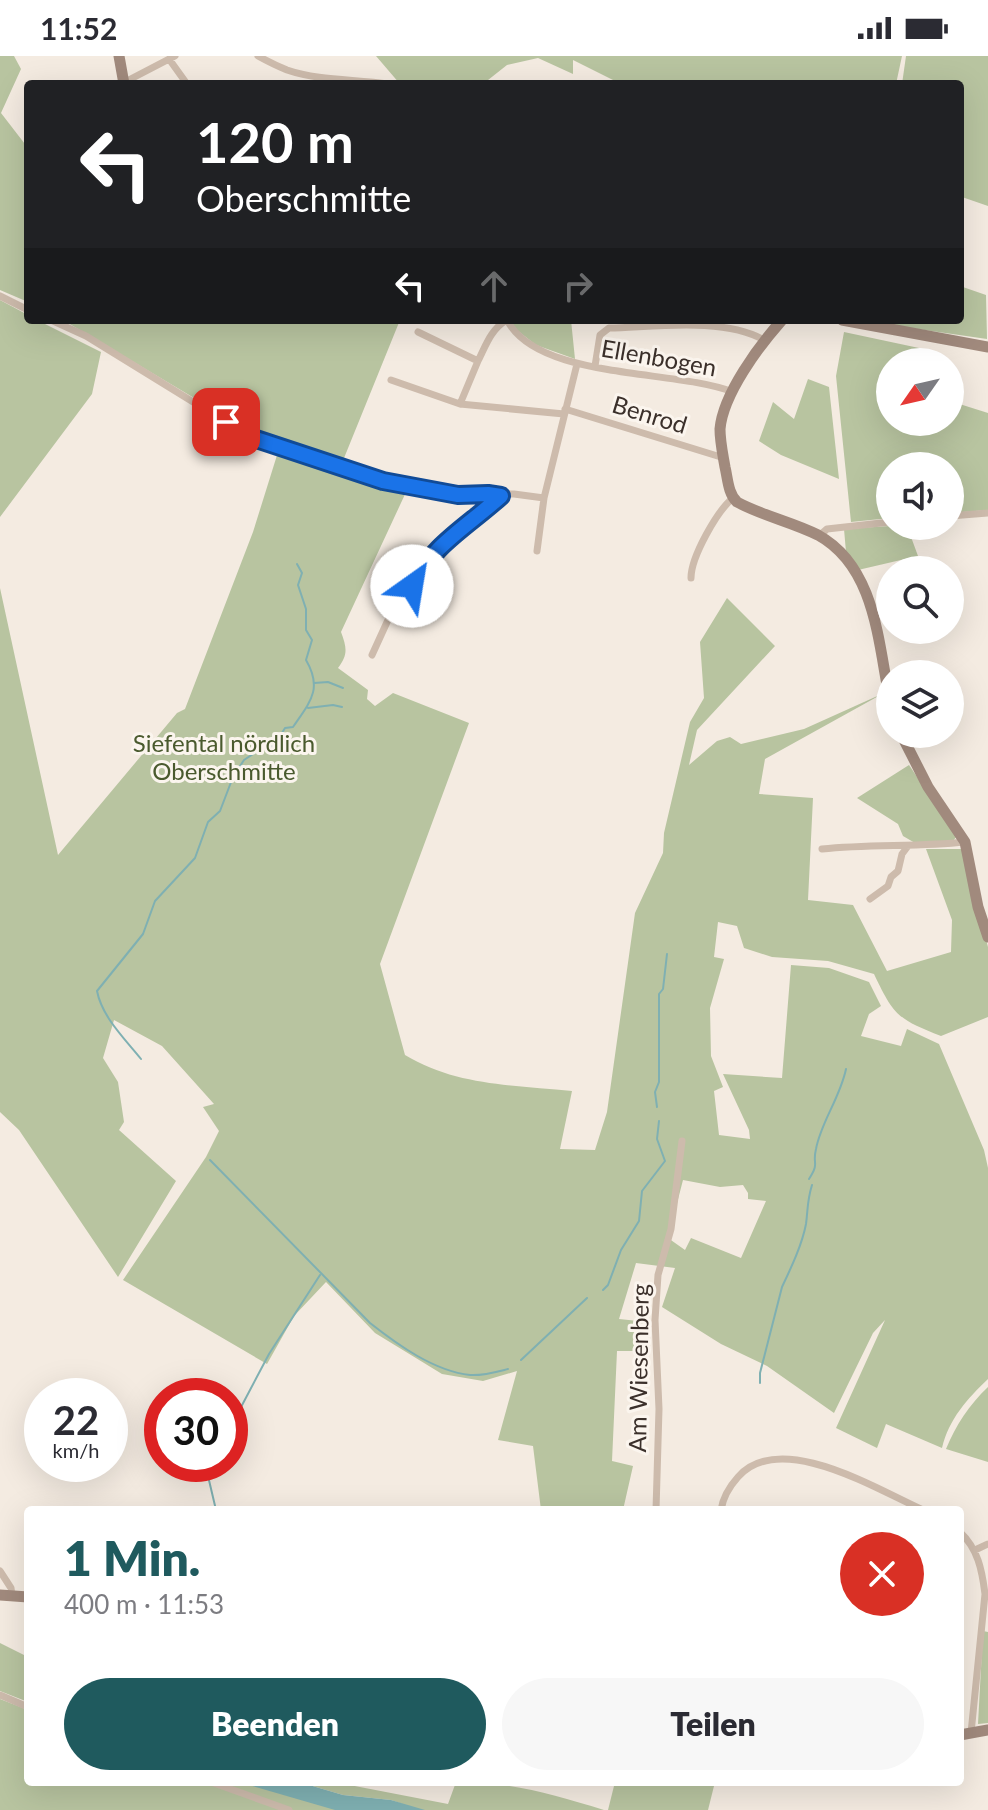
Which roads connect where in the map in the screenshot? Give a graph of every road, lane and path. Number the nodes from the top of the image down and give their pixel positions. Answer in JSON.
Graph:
{"nodes":[{"id":1,"x":119,"y":56,"type":"edge"},
{"id":2,"x":258,"y":56,"type":"edge"},
{"id":3,"x":172,"y":58,"type":"edge"},
{"id":4,"x":123,"y":80,"type":"edge"},
{"id":5,"x":130,"y":80,"type":"edge"},
{"id":6,"x":185,"y":80,"type":"edge"},
{"id":7,"x":345,"y":80,"type":"edge"},
{"id":8,"x":0,"y":296,"type":"edge"},
{"id":9,"x":24,"y":308,"type":"edge"},
{"id":10,"x":60,"y":324,"type":"edge"},
{"id":11,"x":501,"y":324,"type":"edge"},
{"id":12,"x":509,"y":324,"type":"edge"},
{"id":13,"x":778,"y":324,"type":"edge"},
{"id":14,"x":864,"y":324,"type":"edge"},
{"id":15,"x":418,"y":332,"type":"dead end"},
{"id":16,"x":764,"y":340,"type":"junction"},
{"id":17,"x":988,"y":347,"type":"edge"},
{"id":18,"x":478,"y":361,"type":"junction"},
{"id":19,"x":577,"y":364,"type":"junction"},
{"id":20,"x":595,"y":366,"type":"junction"},
{"id":21,"x":391,"y":380,"type":"dead end"},
{"id":22,"x":733,"y":392,"type":"junction"},
{"id":23,"x":460,"y":404,"type":"junction"},
{"id":24,"x":564,"y":411,"type":"junction"},
{"id":25,"x":724,"y":458,"type":"junction"},
{"id":26,"x":501,"y":496,"type":"junction"},
{"id":27,"x":544,"y":498,"type":"junction"},
{"id":28,"x":733,"y":498,"type":"junction"},
{"id":29,"x":988,"y":513,"type":"edge"},
{"id":30,"x":964,"y":515,"type":"edge"},
{"id":31,"x":876,"y":524,"type":"edge"},
{"id":32,"x":819,"y":536,"type":"junction"},
{"id":33,"x":537,"y":551,"type":"dead end"},
{"id":34,"x":691,"y":578,"type":"dead end"},
{"id":35,"x":372,"y":655,"type":"dead end"},
{"id":36,"x":882,"y":660,"type":"edge"},
{"id":37,"x":908,"y":748,"type":"edge"},
{"id":38,"x":965,"y":842,"type":"junction"},
{"id":39,"x":908,"y":846,"type":"junction"},
{"id":40,"x":822,"y":849,"type":"dead end"},
{"id":41,"x":870,"y":899,"type":"dead end"},
{"id":42,"x":988,"y":937,"type":"edge"},
{"id":43,"x":682,"y":1141,"type":"dead end"},
{"id":44,"x":656,"y":1506,"type":"edge"},
{"id":45,"x":722,"y":1506,"type":"edge"},
{"id":46,"x":914,"y":1506,"type":"edge"},
{"id":47,"x":964,"y":1537,"type":"edge"},
{"id":48,"x":988,"y":1544,"type":"edge"},
{"id":49,"x":975,"y":1550,"type":"junction"},
{"id":50,"x":0,"y":1571,"type":"edge"},
{"id":51,"x":8,"y":1593,"type":"edge"},
{"id":52,"x":0,"y":1695,"type":"edge"},
{"id":53,"x":24,"y":1705,"type":"edge"},
{"id":54,"x":988,"y":1730,"type":"edge"},
{"id":55,"x":966,"y":1734,"type":"edge"},
{"id":56,"x":222,"y":1786,"type":"edge"},
{"id":57,"x":289,"y":1810,"type":"edge"}],
"edges":[{"from":1,"to":4,"type":"street"},
{"from":2,"to":7,"type":"street"},
{"from":3,"to":5,"type":"street"},
{"from":3,"to":6,"type":"street"},
{"from":8,"to":9,"type":"street"},
{"from":10,"to":26,"type":"street"},
{"from":11,"to":18,"type":"street"},
{"from":12,"to":19,"type":"street","name":"Ellenbogen"},
{"from":13,"to":16,"type":"street"},
{"from":14,"to":17,"type":"street"},
{"from":15,"to":18,"type":"street"},
{"from":16,"to":20,"type":"street"},
{"from":16,"to":22,"type":"street"},
{"from":18,"to":23,"type":"street"},
{"from":19,"to":20,"type":"street","name":"Ellenbogen"},
{"from":19,"to":24,"type":"street"},
{"from":20,"to":22,"type":"street","name":"Ellenbogen"},
{"from":21,"to":23,"type":"street","name":"Benrod"},
{"from":22,"to":25,"type":"street"},
{"from":23,"to":24,"type":"street","name":"Benrod"},
{"from":24,"to":25,"type":"street","name":"Benrod"},
{"from":24,"to":27,"type":"street"},
{"from":25,"to":28,"type":"street"},
{"from":26,"to":27,"type":"street"},
{"from":26,"to":35,"type":"street"},
{"from":27,"to":33,"type":"street"},
{"from":28,"to":32,"type":"street"},
{"from":28,"to":34,"type":"street"},
{"from":29,"to":30,"type":"street"},
{"from":31,"to":32,"type":"street"},
{"from":32,"to":36,"type":"street"},
{"from":37,"to":38,"type":"street"},
{"from":38,"to":39,"type":"street"},
{"from":38,"to":42,"type":"street"},
{"from":39,"to":40,"type":"street"},
{"from":39,"to":41,"type":"street"},
{"from":43,"to":44,"type":"street","name":"Am Wiesenberg"},
{"from":45,"to":46,"type":"street"},
{"from":47,"to":49,"type":"street"},
{"from":48,"to":49,"type":"street"},
{"from":49,"to":55,"type":"street"},
{"from":50,"to":51,"type":"street"},
{"from":52,"to":53,"type":"street"},
{"from":54,"to":55,"type":"street"},
{"from":56,"to":57,"type":"street"}]}
